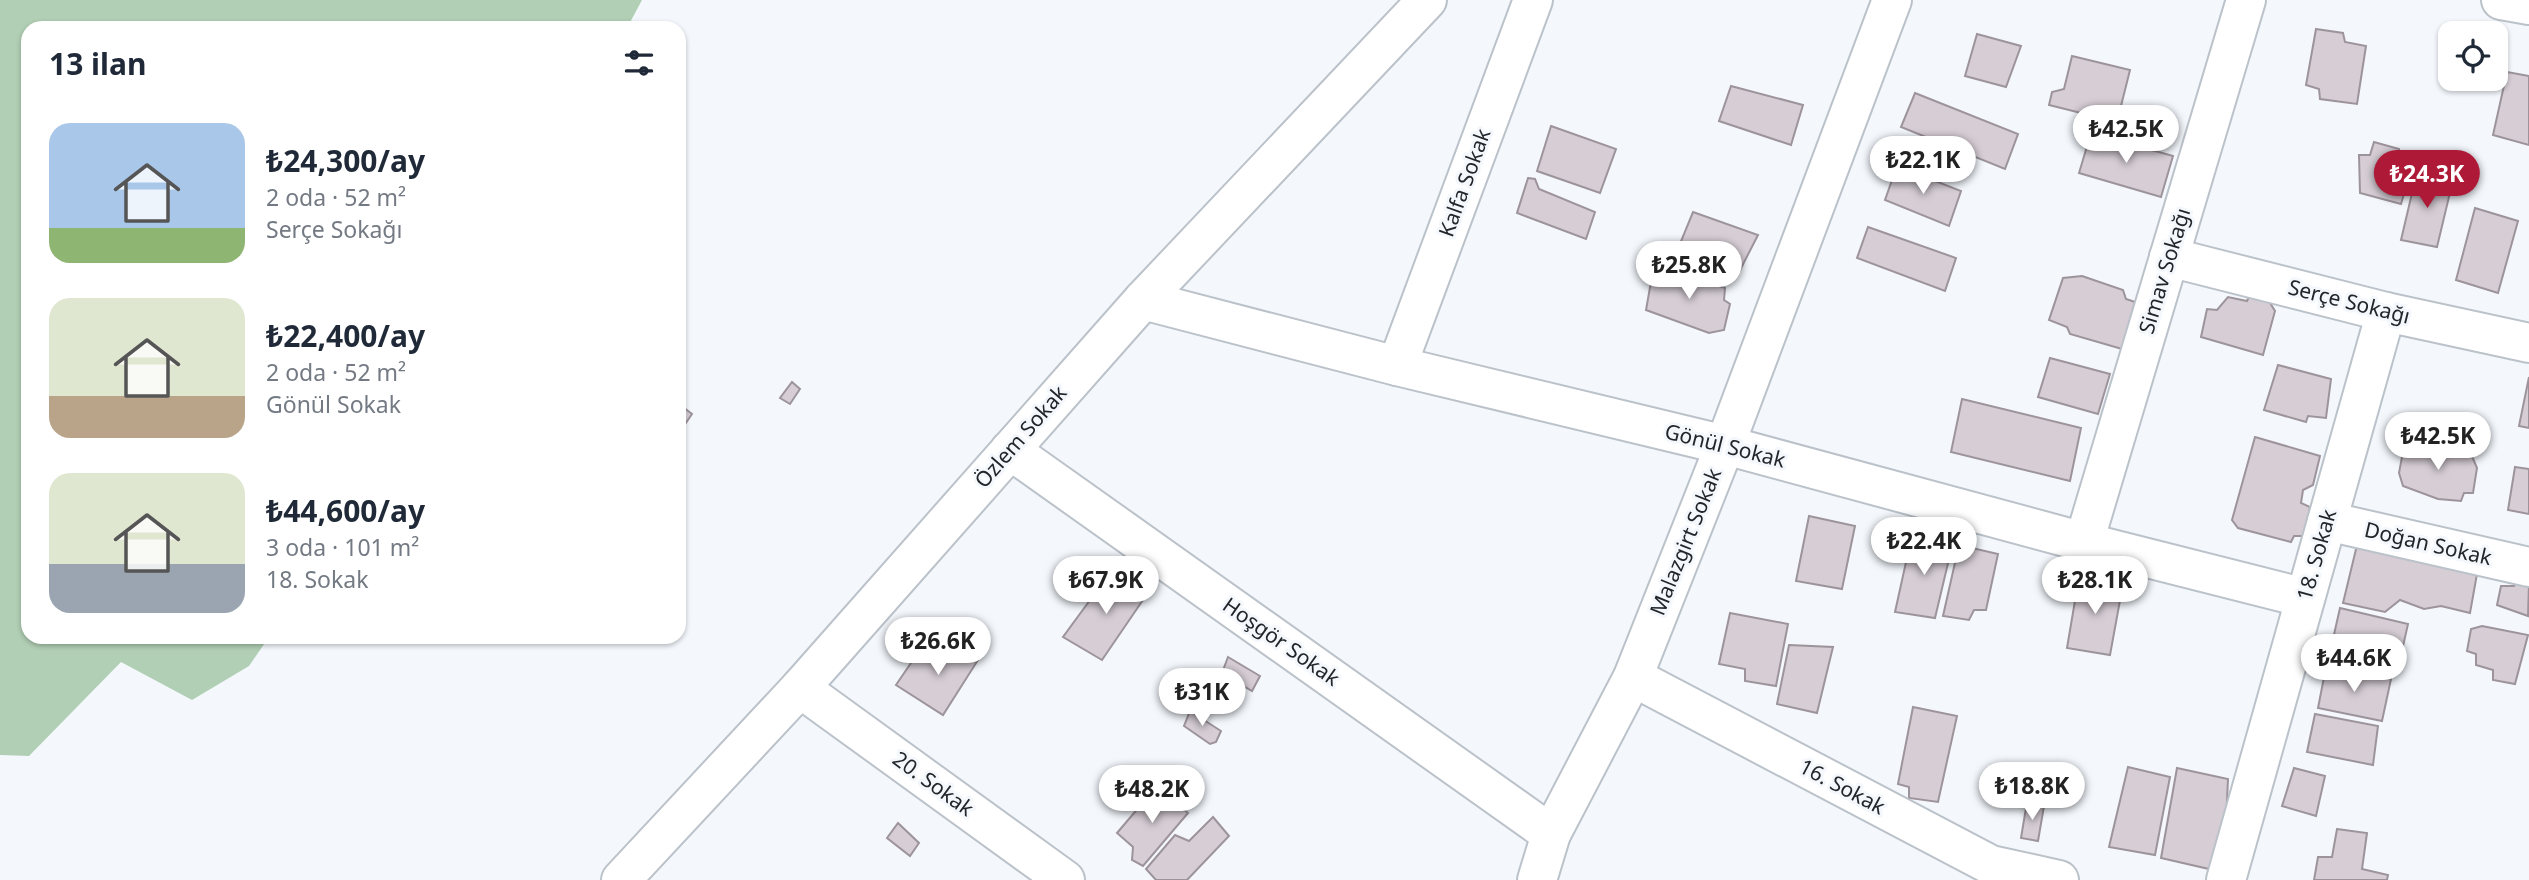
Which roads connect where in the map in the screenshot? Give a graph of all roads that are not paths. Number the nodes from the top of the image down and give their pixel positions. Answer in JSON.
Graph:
{"nodes":[{"id":1,"x":1427,"y":0,"type":"edge"},
{"id":2,"x":1533,"y":0,"type":"edge"},
{"id":3,"x":1892,"y":0,"type":"edge"},
{"id":4,"x":2246,"y":0,"type":"edge"},
{"id":5,"x":2501,"y":0,"type":"edge"},
{"id":6,"x":2529,"y":5,"type":"edge"},
{"id":7,"x":2169,"y":257,"type":"junction"},
{"id":8,"x":1143,"y":300,"type":"junction"},
{"id":9,"x":2386,"y":312,"type":"junction"},
{"id":10,"x":2529,"y":343,"type":"edge"},
{"id":11,"x":1397,"y":366,"type":"junction"},
{"id":12,"x":1725,"y":445,"type":"junction"},
{"id":13,"x":1010,"y":450,"type":"junction"},
{"id":14,"x":2327,"y":521,"type":"junction"},
{"id":15,"x":2084,"y":542,"type":"junction"},
{"id":16,"x":2529,"y":567,"type":"edge"},
{"id":17,"x":2305,"y":598,"type":"junction"},
{"id":18,"x":1633,"y":677,"type":"junction"},
{"id":19,"x":800,"y":688,"type":"junction"},
{"id":20,"x":1551,"y":834,"type":"junction"},
{"id":21,"x":1990,"y":873,"type":"edge"},
{"id":22,"x":621,"y":880,"type":"edge"},
{"id":23,"x":1065,"y":880,"type":"edge"},
{"id":24,"x":1537,"y":880,"type":"edge"},
{"id":25,"x":2059,"y":880,"type":"edge"},
{"id":26,"x":2226,"y":880,"type":"edge"}],
"edges":[{"from":1,"to":8,"type":"street","name":"Özlem Sokak"},
{"from":2,"to":11,"type":"street","name":"Kalfa Sokak"},
{"from":3,"to":12,"type":"street","name":"Malazgirt Sokak"},
{"from":4,"to":7,"type":"street","name":"Simav Sokağı"},
{"from":5,"to":6,"type":"street"},
{"from":7,"to":9,"type":"street","name":"Serçe Sokağı"},
{"from":7,"to":15,"type":"street","name":"Simav Sokağı"},
{"from":8,"to":11,"type":"street","name":"Gönül Sokak"},
{"from":8,"to":13,"type":"street","name":"Özlem Sokak"},
{"from":9,"to":10,"type":"street","name":"Serçe Sokağı"},
{"from":9,"to":14,"type":"street","name":"18. Sokak"},
{"from":11,"to":12,"type":"street","name":"Gönül Sokak"},
{"from":12,"to":15,"type":"street","name":"Gönül Sokak"},
{"from":12,"to":18,"type":"street","name":"Malazgirt Sokak"},
{"from":13,"to":19,"type":"street","name":"Özlem Sokak"},
{"from":13,"to":20,"type":"street","name":"Hoşgör Sokak"},
{"from":14,"to":16,"type":"street","name":"Doğan Sokak"},
{"from":14,"to":17,"type":"street","name":"18. Sokak"},
{"from":15,"to":17,"type":"street","name":"Gönül Sokak"},
{"from":17,"to":26,"type":"street","name":"18. Sokak"},
{"from":18,"to":20,"type":"street","name":"Malazgirt Sokak"},
{"from":18,"to":21,"type":"street","name":"16. Sokak"},
{"from":19,"to":22,"type":"street","name":"Özlem Sokak"},
{"from":19,"to":23,"type":"street","name":"20. Sokak"},
{"from":20,"to":24,"type":"street","name":"Malazgirt Sokak"},
{"from":21,"to":25,"type":"street","name":"16. Sokak"}]}
